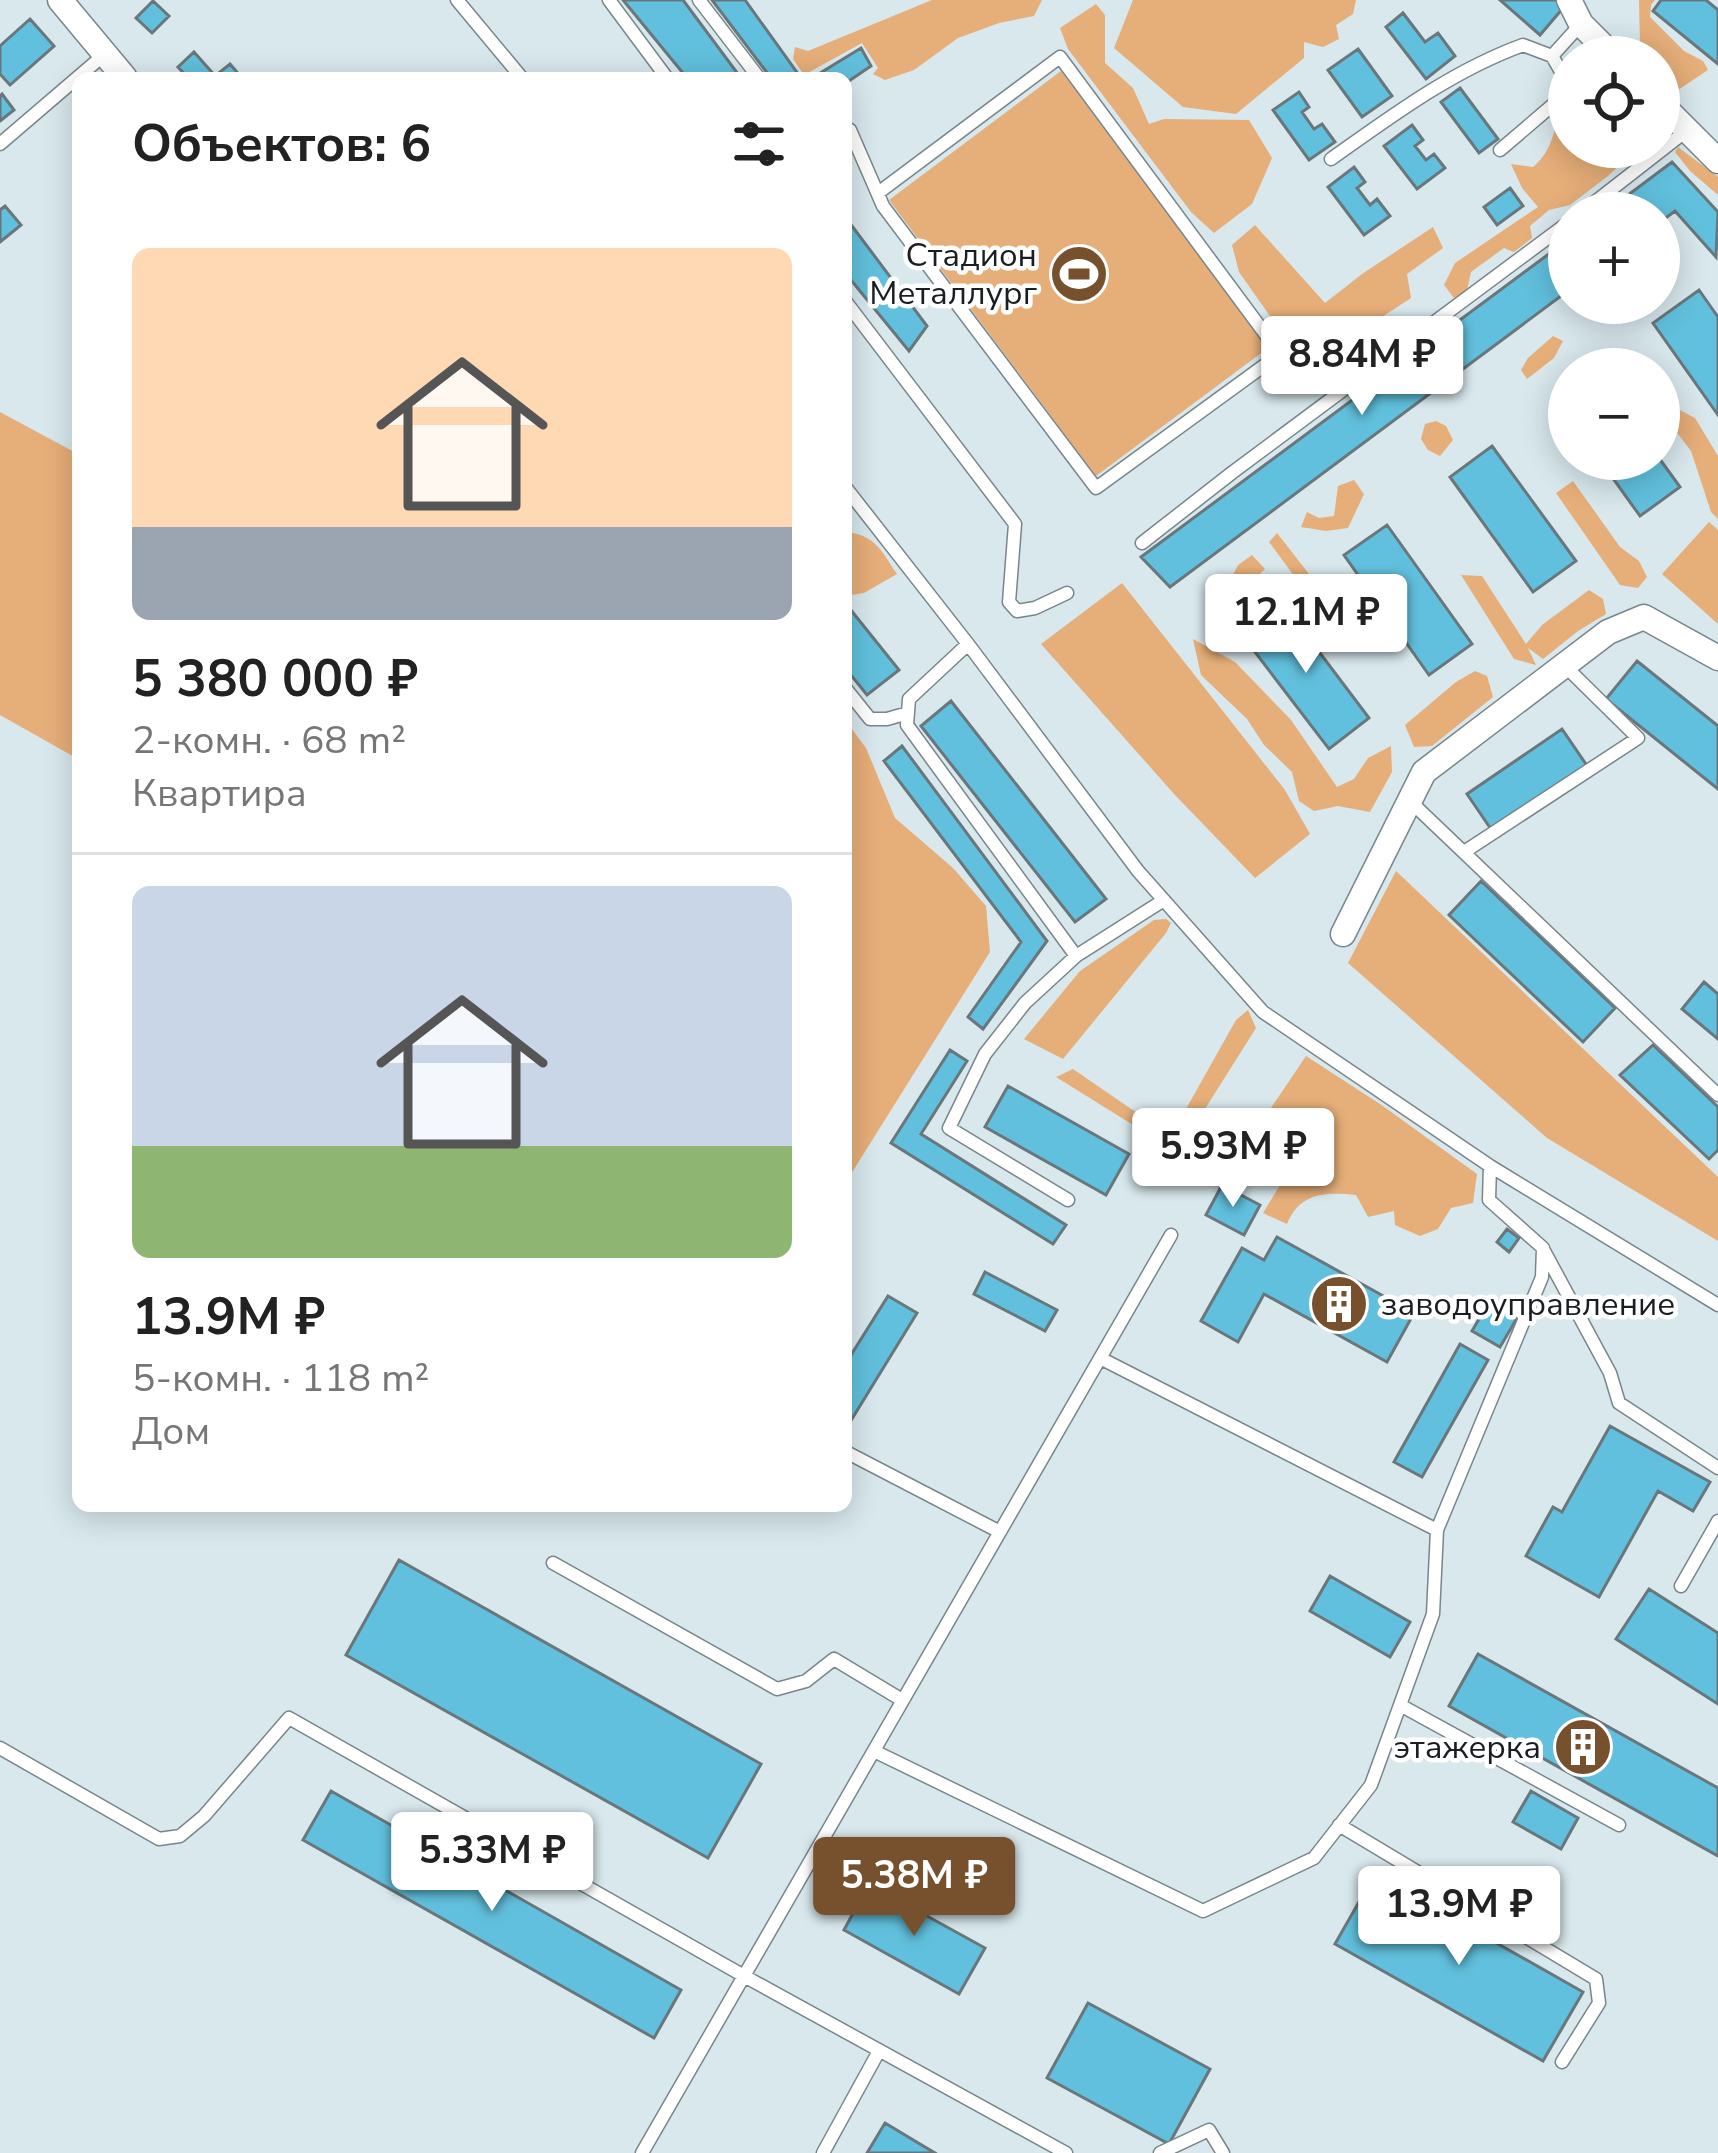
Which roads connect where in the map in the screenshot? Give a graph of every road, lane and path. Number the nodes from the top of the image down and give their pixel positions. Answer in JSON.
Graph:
{"nodes":[{"id":1,"x":60,"y":0,"type":"edge"},
{"id":2,"x":457,"y":0,"type":"edge"},
{"id":3,"x":609,"y":0,"type":"edge"},
{"id":4,"x":699,"y":0,"type":"edge"},
{"id":5,"x":1569,"y":0,"type":"edge"},
{"id":6,"x":1581,"y":24,"type":"junction"},
{"id":7,"x":1570,"y":36,"type":"edge"},
{"id":8,"x":1593,"y":36,"type":"edge"},
{"id":9,"x":1548,"y":54,"type":"edge"},
{"id":10,"x":105,"y":55,"type":"junction"},
{"id":11,"x":85,"y":72,"type":"edge"},
{"id":12,"x":120,"y":72,"type":"edge"},
{"id":13,"x":516,"y":72,"type":"edge"},
{"id":14,"x":663,"y":72,"type":"edge"},
{"id":15,"x":754,"y":72,"type":"edge"},
{"id":16,"x":72,"y":83,"type":"edge"},
{"id":17,"x":1548,"y":109,"type":"edge"},
{"id":18,"x":1680,"y":123,"type":"edge"},
{"id":19,"x":1687,"y":130,"type":"junction"},
{"id":20,"x":852,"y":135,"type":"edge"},
{"id":21,"x":0,"y":144,"type":"edge"},
{"id":22,"x":1500,"y":150,"type":"dead end"},
{"id":23,"x":1716,"y":154,"type":"edge"},
{"id":24,"x":1330,"y":158,"type":"dead end"},
{"id":25,"x":1608,"y":192,"type":"edge"},
{"id":26,"x":878,"y":194,"type":"junction"},
{"id":27,"x":1548,"y":238,"type":"edge"},
{"id":28,"x":852,"y":310,"type":"edge"},
{"id":29,"x":852,"y":496,"type":"edge"},
{"id":30,"x":1142,"y":543,"type":"dead end"},
{"id":31,"x":1067,"y":593,"type":"dead end"},
{"id":32,"x":968,"y":644,"type":"junction"},
{"id":33,"x":1718,"y":658,"type":"edge"},
{"id":34,"x":1564,"y":665,"type":"junction"},
{"id":35,"x":852,"y":696,"type":"edge"},
{"id":36,"x":908,"y":713,"type":"junction"},
{"id":37,"x":1410,"y":801,"type":"junction"},
{"id":38,"x":1464,"y":852,"type":"junction"},
{"id":39,"x":1164,"y":900,"type":"junction"},
{"id":40,"x":1343,"y":934,"type":"dead end"},
{"id":41,"x":1076,"y":956,"type":"junction"},
{"id":42,"x":1718,"y":1095,"type":"edge"},
{"id":43,"x":1490,"y":1166,"type":"junction"},
{"id":44,"x":1067,"y":1200,"type":"dead end"},
{"id":45,"x":1171,"y":1235,"type":"dead end"},
{"id":46,"x":1543,"y":1248,"type":"junction"},
{"id":47,"x":1718,"y":1305,"type":"edge"},
{"id":48,"x":1100,"y":1358,"type":"junction"},
{"id":49,"x":852,"y":1455,"type":"edge"},
{"id":50,"x":1718,"y":1468,"type":"edge"},
{"id":51,"x":1718,"y":1521,"type":"edge"},
{"id":52,"x":1438,"y":1530,"type":"junction"},
{"id":53,"x":1000,"y":1532,"type":"junction"},
{"id":54,"x":553,"y":1563,"type":"dead end"},
{"id":55,"x":1681,"y":1586,"type":"dead end"},
{"id":56,"x":902,"y":1700,"type":"junction"},
{"id":57,"x":1400,"y":1705,"type":"junction"},
{"id":58,"x":0,"y":1748,"type":"edge"},
{"id":59,"x":874,"y":1751,"type":"junction"},
{"id":60,"x":1340,"y":1825,"type":"junction"},
{"id":61,"x":1619,"y":1825,"type":"dead end"},
{"id":62,"x":743,"y":1976,"type":"junction"},
{"id":63,"x":879,"y":2051,"type":"junction"},
{"id":64,"x":1562,"y":2062,"type":"dead end"},
{"id":65,"x":642,"y":2153,"type":"edge"},
{"id":66,"x":823,"y":2153,"type":"edge"},
{"id":67,"x":1066,"y":2153,"type":"edge"},
{"id":68,"x":1160,"y":2153,"type":"edge"},
{"id":69,"x":1222,"y":2153,"type":"edge"}],
"edges":[{"from":1,"to":10,"type":"street"},
{"from":2,"to":13,"type":"lane"},
{"from":3,"to":14,"type":"lane"},
{"from":4,"to":15,"type":"lane"},
{"from":5,"to":6,"type":"street"},
{"from":6,"to":7,"type":"lane"},
{"from":6,"to":8,"type":"street"},
{"from":9,"to":24,"type":"lane"},
{"from":10,"to":11,"type":"lane"},
{"from":10,"to":12,"type":"street"},
{"from":16,"to":21,"type":"lane"},
{"from":17,"to":22,"type":"lane"},
{"from":18,"to":19,"type":"street"},
{"from":19,"to":23,"type":"street"},
{"from":19,"to":25,"type":"lane"},
{"from":20,"to":26,"type":"lane"},
{"from":26,"to":26,"type":"lane"},
{"from":27,"to":30,"type":"lane"},
{"from":28,"to":31,"type":"lane"},
{"from":29,"to":32,"type":"lane"},
{"from":32,"to":36,"type":"lane"},
{"from":32,"to":39,"type":"lane"},
{"from":33,"to":34,"type":"street"},
{"from":34,"to":37,"type":"street"},
{"from":34,"to":38,"type":"lane"},
{"from":35,"to":36,"type":"lane"},
{"from":36,"to":41,"type":"lane"},
{"from":37,"to":38,"type":"lane"},
{"from":37,"to":40,"type":"street"},
{"from":38,"to":42,"type":"lane"},
{"from":39,"to":41,"type":"lane"},
{"from":39,"to":43,"type":"lane"},
{"from":41,"to":44,"type":"lane"},
{"from":43,"to":46,"type":"lane"},
{"from":43,"to":47,"type":"lane"},
{"from":45,"to":48,"type":"lane"},
{"from":46,"to":50,"type":"lane"},
{"from":46,"to":52,"type":"lane"},
{"from":48,"to":52,"type":"lane"},
{"from":48,"to":53,"type":"lane"},
{"from":49,"to":53,"type":"lane"},
{"from":51,"to":55,"type":"lane"},
{"from":52,"to":57,"type":"lane"},
{"from":53,"to":56,"type":"lane"},
{"from":54,"to":56,"type":"lane"},
{"from":56,"to":59,"type":"lane"},
{"from":57,"to":60,"type":"lane"},
{"from":57,"to":61,"type":"lane"},
{"from":58,"to":62,"type":"lane"},
{"from":59,"to":60,"type":"lane"},
{"from":59,"to":62,"type":"lane"},
{"from":60,"to":64,"type":"lane"},
{"from":62,"to":63,"type":"lane"},
{"from":62,"to":65,"type":"lane"},
{"from":63,"to":66,"type":"lane"},
{"from":63,"to":67,"type":"lane"},
{"from":68,"to":69,"type":"lane"}]}
